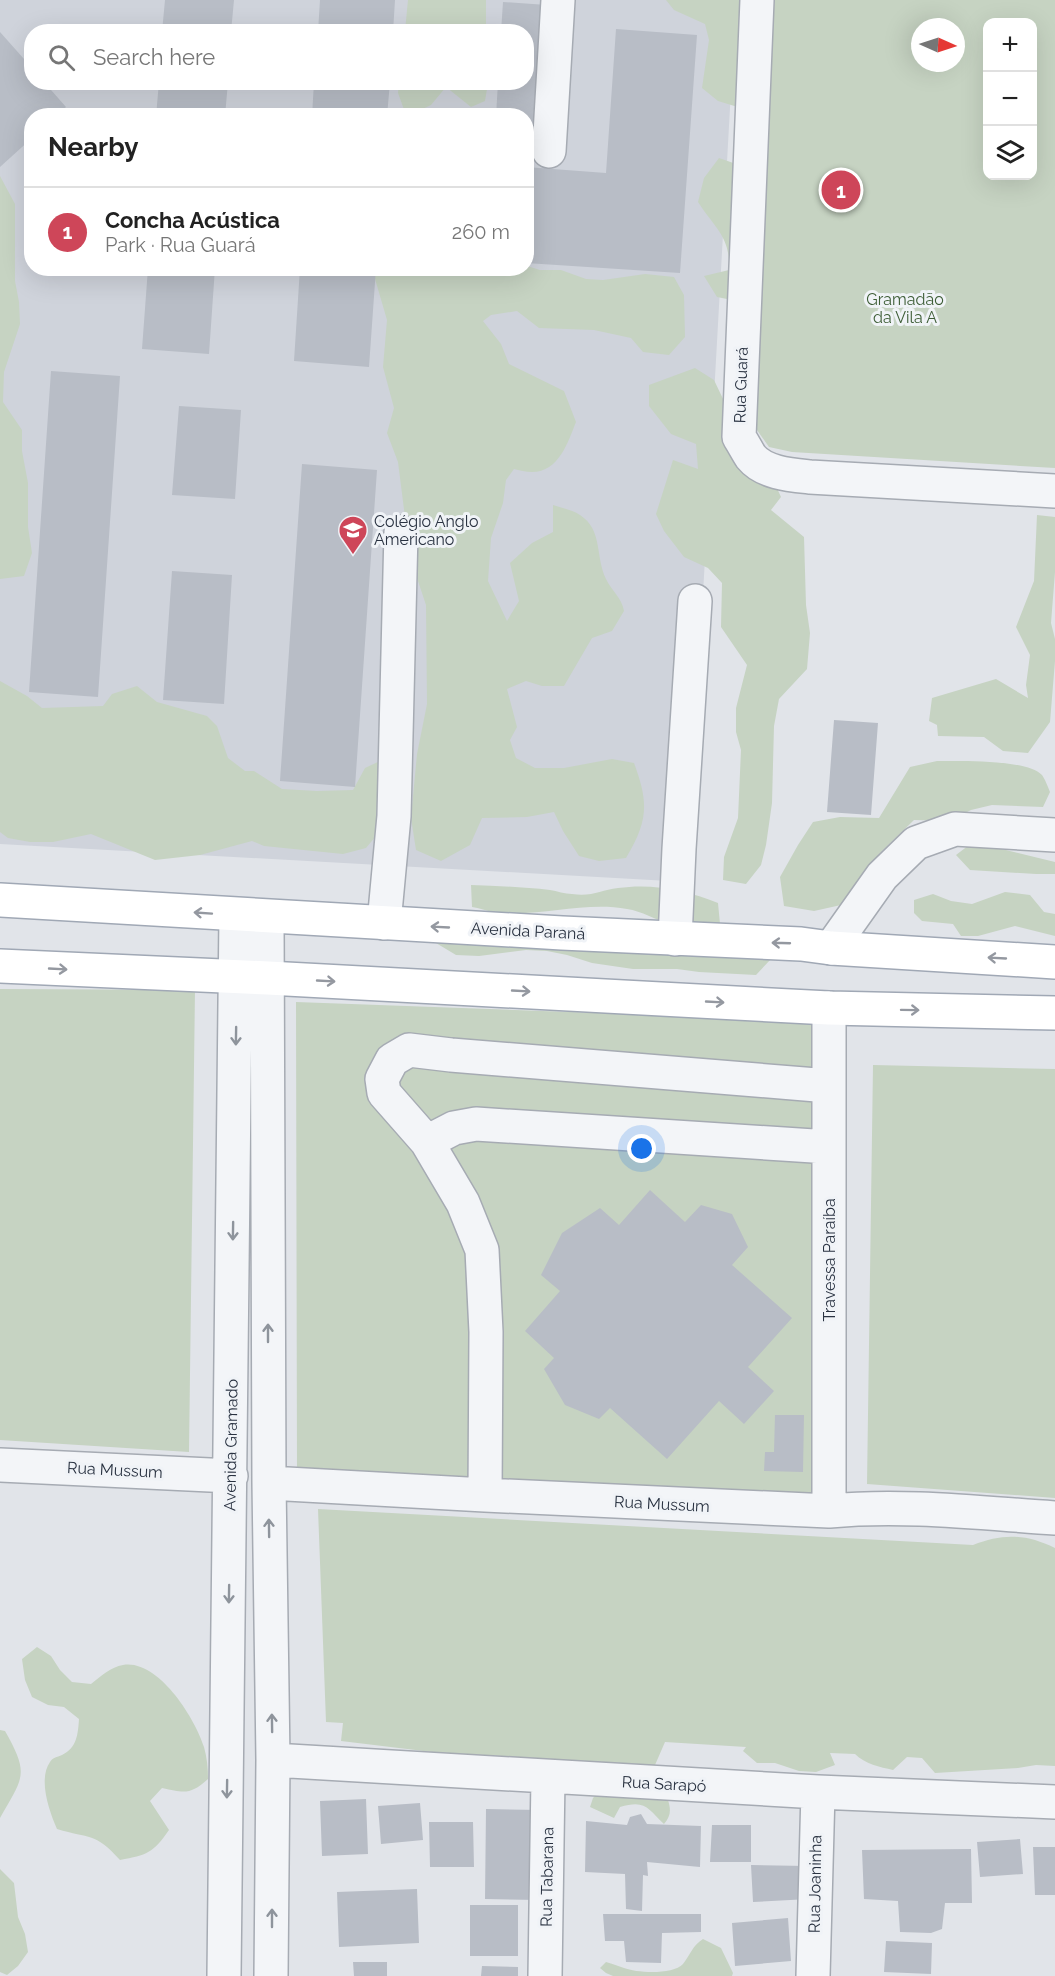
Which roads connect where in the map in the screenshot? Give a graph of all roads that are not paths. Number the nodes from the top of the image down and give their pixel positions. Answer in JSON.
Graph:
{"nodes":[{"id":1,"x":558,"y":0,"type":"edge"},
{"id":2,"x":757,"y":0,"type":"edge"},
{"id":3,"x":549,"y":151,"type":"dead end"},
{"id":4,"x":1055,"y":491,"type":"edge"},
{"id":5,"x":401,"y":532,"type":"dead end"},
{"id":6,"x":695,"y":601,"type":"dead end"},
{"id":7,"x":1055,"y":835,"type":"edge"},
{"id":8,"x":0,"y":900,"type":"edge"},
{"id":9,"x":252,"y":916,"type":"junction"},
{"id":10,"x":384,"y":923,"type":"junction"},
{"id":11,"x":675,"y":939,"type":"junction"},
{"id":12,"x":831,"y":948,"type":"junction"},
{"id":13,"x":1055,"y":962,"type":"edge"},
{"id":14,"x":0,"y":966,"type":"edge"},
{"id":15,"x":252,"y":978,"type":"junction"},
{"id":16,"x":829,"y":1008,"type":"junction"},
{"id":17,"x":1055,"y":1013,"type":"edge"},
{"id":18,"x":829,"y":1086,"type":"junction"},
{"id":19,"x":427,"y":1142,"type":"junction"},
{"id":20,"x":829,"y":1147,"type":"junction"},
{"id":21,"x":0,"y":1465,"type":"edge"},
{"id":22,"x":231,"y":1476,"type":"junction"},
{"id":23,"x":268,"y":1483,"type":"junction"},
{"id":24,"x":485,"y":1495,"type":"junction"},
{"id":25,"x":829,"y":1511,"type":"junction"},
{"id":26,"x":1055,"y":1518,"type":"edge"},
{"id":27,"x":273,"y":1760,"type":"junction"},
{"id":28,"x":548,"y":1777,"type":"junction"},
{"id":29,"x":818,"y":1792,"type":"junction"},
{"id":30,"x":1055,"y":1802,"type":"edge"},
{"id":31,"x":224,"y":1976,"type":"edge"},
{"id":32,"x":271,"y":1976,"type":"edge"},
{"id":33,"x":545,"y":1976,"type":"edge"},
{"id":34,"x":813,"y":1976,"type":"edge"}],
"edges":[{"from":1,"to":3,"type":"street"},
{"from":2,"to":4,"type":"street","name":"Rua Guará"},
{"from":5,"to":10,"type":"street"},
{"from":6,"to":11,"type":"street"},
{"from":7,"to":12,"type":"street"},
{"from":9,"to":8,"type":"main road","name":"Avenida Paraná","one_way":true},
{"from":9,"to":10,"type":"main road","name":"Avenida Paraná"},
{"from":9,"to":15,"type":"street","name":"Avenida Gramado"},
{"from":11,"to":10,"type":"main road","name":"Avenida Paraná","one_way":true},
{"from":12,"to":11,"type":"main road","name":"Avenida Paraná","one_way":true},
{"from":13,"to":12,"type":"main road","name":"Avenida Paraná","one_way":true},
{"from":14,"to":15,"type":"main road","one_way":true},
{"from":15,"to":16,"type":"main road","one_way":true},
{"from":15,"to":22,"type":"street","name":"Avenida Gramado","one_way":true},
{"from":23,"to":15,"type":"street","name":"Avenida Gramado","one_way":true},
{"from":16,"to":17,"type":"main road","one_way":true},
{"from":16,"to":18,"type":"street","name":"Travessa Paraíba"},
{"from":18,"to":19,"type":"street"},
{"from":18,"to":20,"type":"street","name":"Travessa Paraíba"},
{"from":19,"to":20,"type":"street"},
{"from":19,"to":24,"type":"street"},
{"from":20,"to":25,"type":"street","name":"Travessa Paraíba"},
{"from":21,"to":22,"type":"street","name":"Rua Mussum"},
{"from":22,"to":31,"type":"street","name":"Avenida Gramado","one_way":true},
{"from":23,"to":24,"type":"street","name":"Rua Mussum"},
{"from":27,"to":23,"type":"street","name":"Avenida Gramado","one_way":true},
{"from":24,"to":25,"type":"street","name":"Rua Mussum"},
{"from":25,"to":26,"type":"street","name":"Rua Mussum"},
{"from":27,"to":28,"type":"street","name":"Rua Sarapó"},
{"from":32,"to":27,"type":"street","name":"Avenida Gramado","one_way":true},
{"from":28,"to":29,"type":"street","name":"Rua Sarapó"},
{"from":28,"to":33,"type":"street","name":"Rua Tabarana"},
{"from":29,"to":30,"type":"street","name":"Rua Sarapó"},
{"from":29,"to":34,"type":"street","name":"Rua Joaninha"}]}
